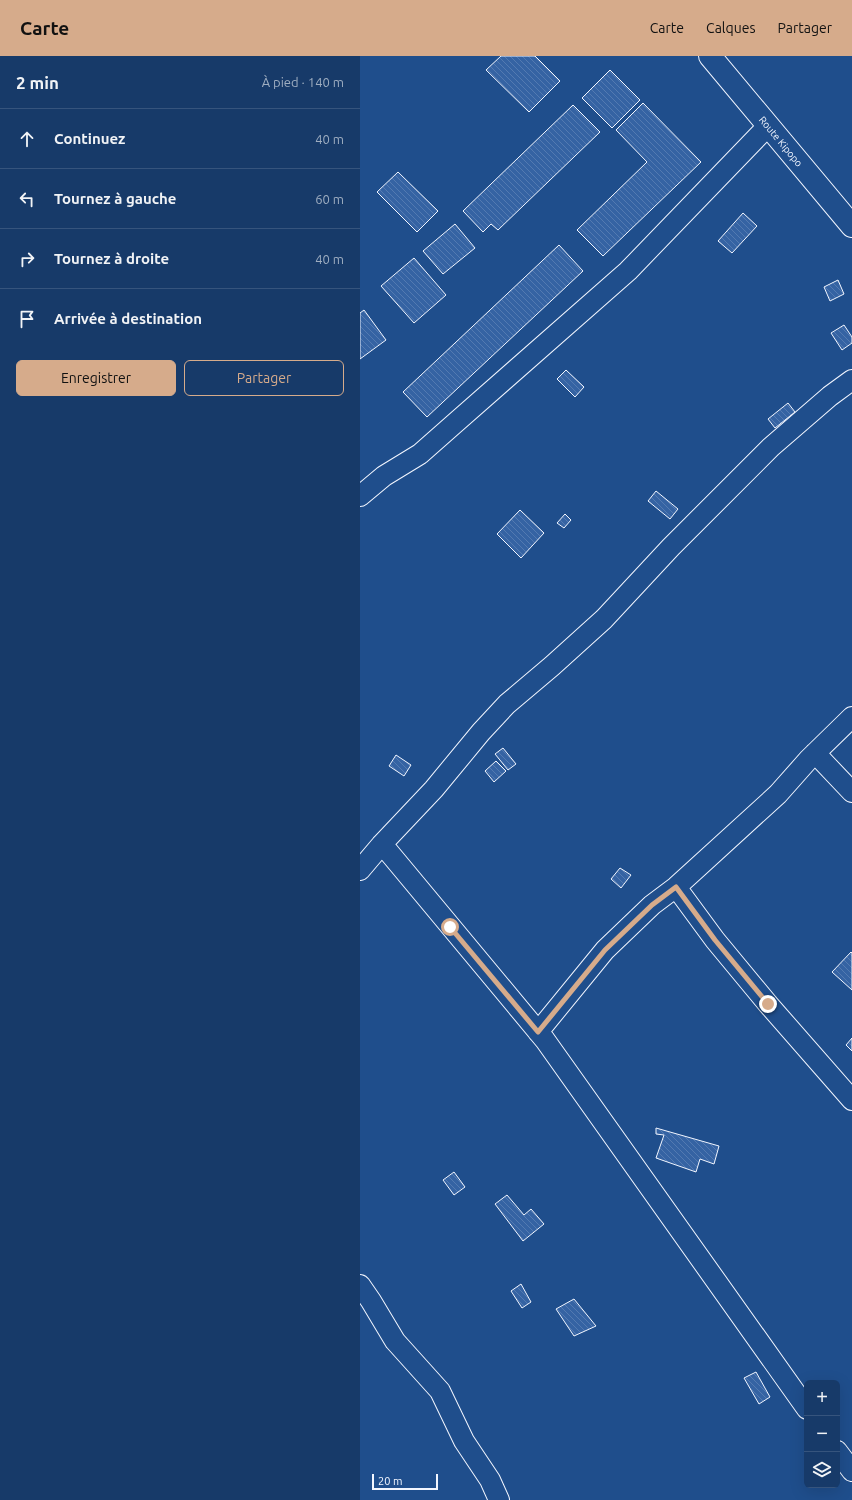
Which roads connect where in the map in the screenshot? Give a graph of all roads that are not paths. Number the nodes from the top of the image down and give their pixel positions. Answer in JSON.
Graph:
{"nodes":[{"id":1,"x":710,"y":56,"type":"edge"},
{"id":2,"x":768,"y":126,"type":"junction"},
{"id":3,"x":852,"y":226,"type":"edge"},
{"id":4,"x":852,"y":380,"type":"edge"},
{"id":5,"x":360,"y":496,"type":"edge"},
{"id":6,"x":852,"y":717,"type":"edge"},
{"id":7,"x":815,"y":753,"type":"junction"},
{"id":8,"x":852,"y":792,"type":"edge"},
{"id":9,"x":382,"y":844,"type":"junction"},
{"id":10,"x":360,"y":870,"type":"edge"},
{"id":11,"x":676,"y":887,"type":"junction"},
{"id":12,"x":538,"y":1032,"type":"junction"},
{"id":13,"x":852,"y":1100,"type":"edge"},
{"id":14,"x":364,"y":1298,"type":"edge"},
{"id":15,"x":804,"y":1405,"type":"edge"},
{"id":16,"x":838,"y":1452,"type":"edge"},
{"id":17,"x":852,"y":1471,"type":"edge"},
{"id":18,"x":499,"y":1500,"type":"edge"}],
"edges":[{"from":1,"to":2,"type":"main road","name":"Route Kipopo"},
{"from":2,"to":3,"type":"main road","name":"Route Kipopo"},
{"from":2,"to":5,"type":"street"},
{"from":4,"to":9,"type":"street"},
{"from":6,"to":7,"type":"street"},
{"from":7,"to":8,"type":"street"},
{"from":7,"to":11,"type":"street"},
{"from":9,"to":10,"type":"street"},
{"from":9,"to":12,"type":"street"},
{"from":11,"to":12,"type":"street"},
{"from":11,"to":13,"type":"street"},
{"from":12,"to":15,"type":"street"},
{"from":14,"to":18,"type":"street"},
{"from":16,"to":17,"type":"street"}]}
